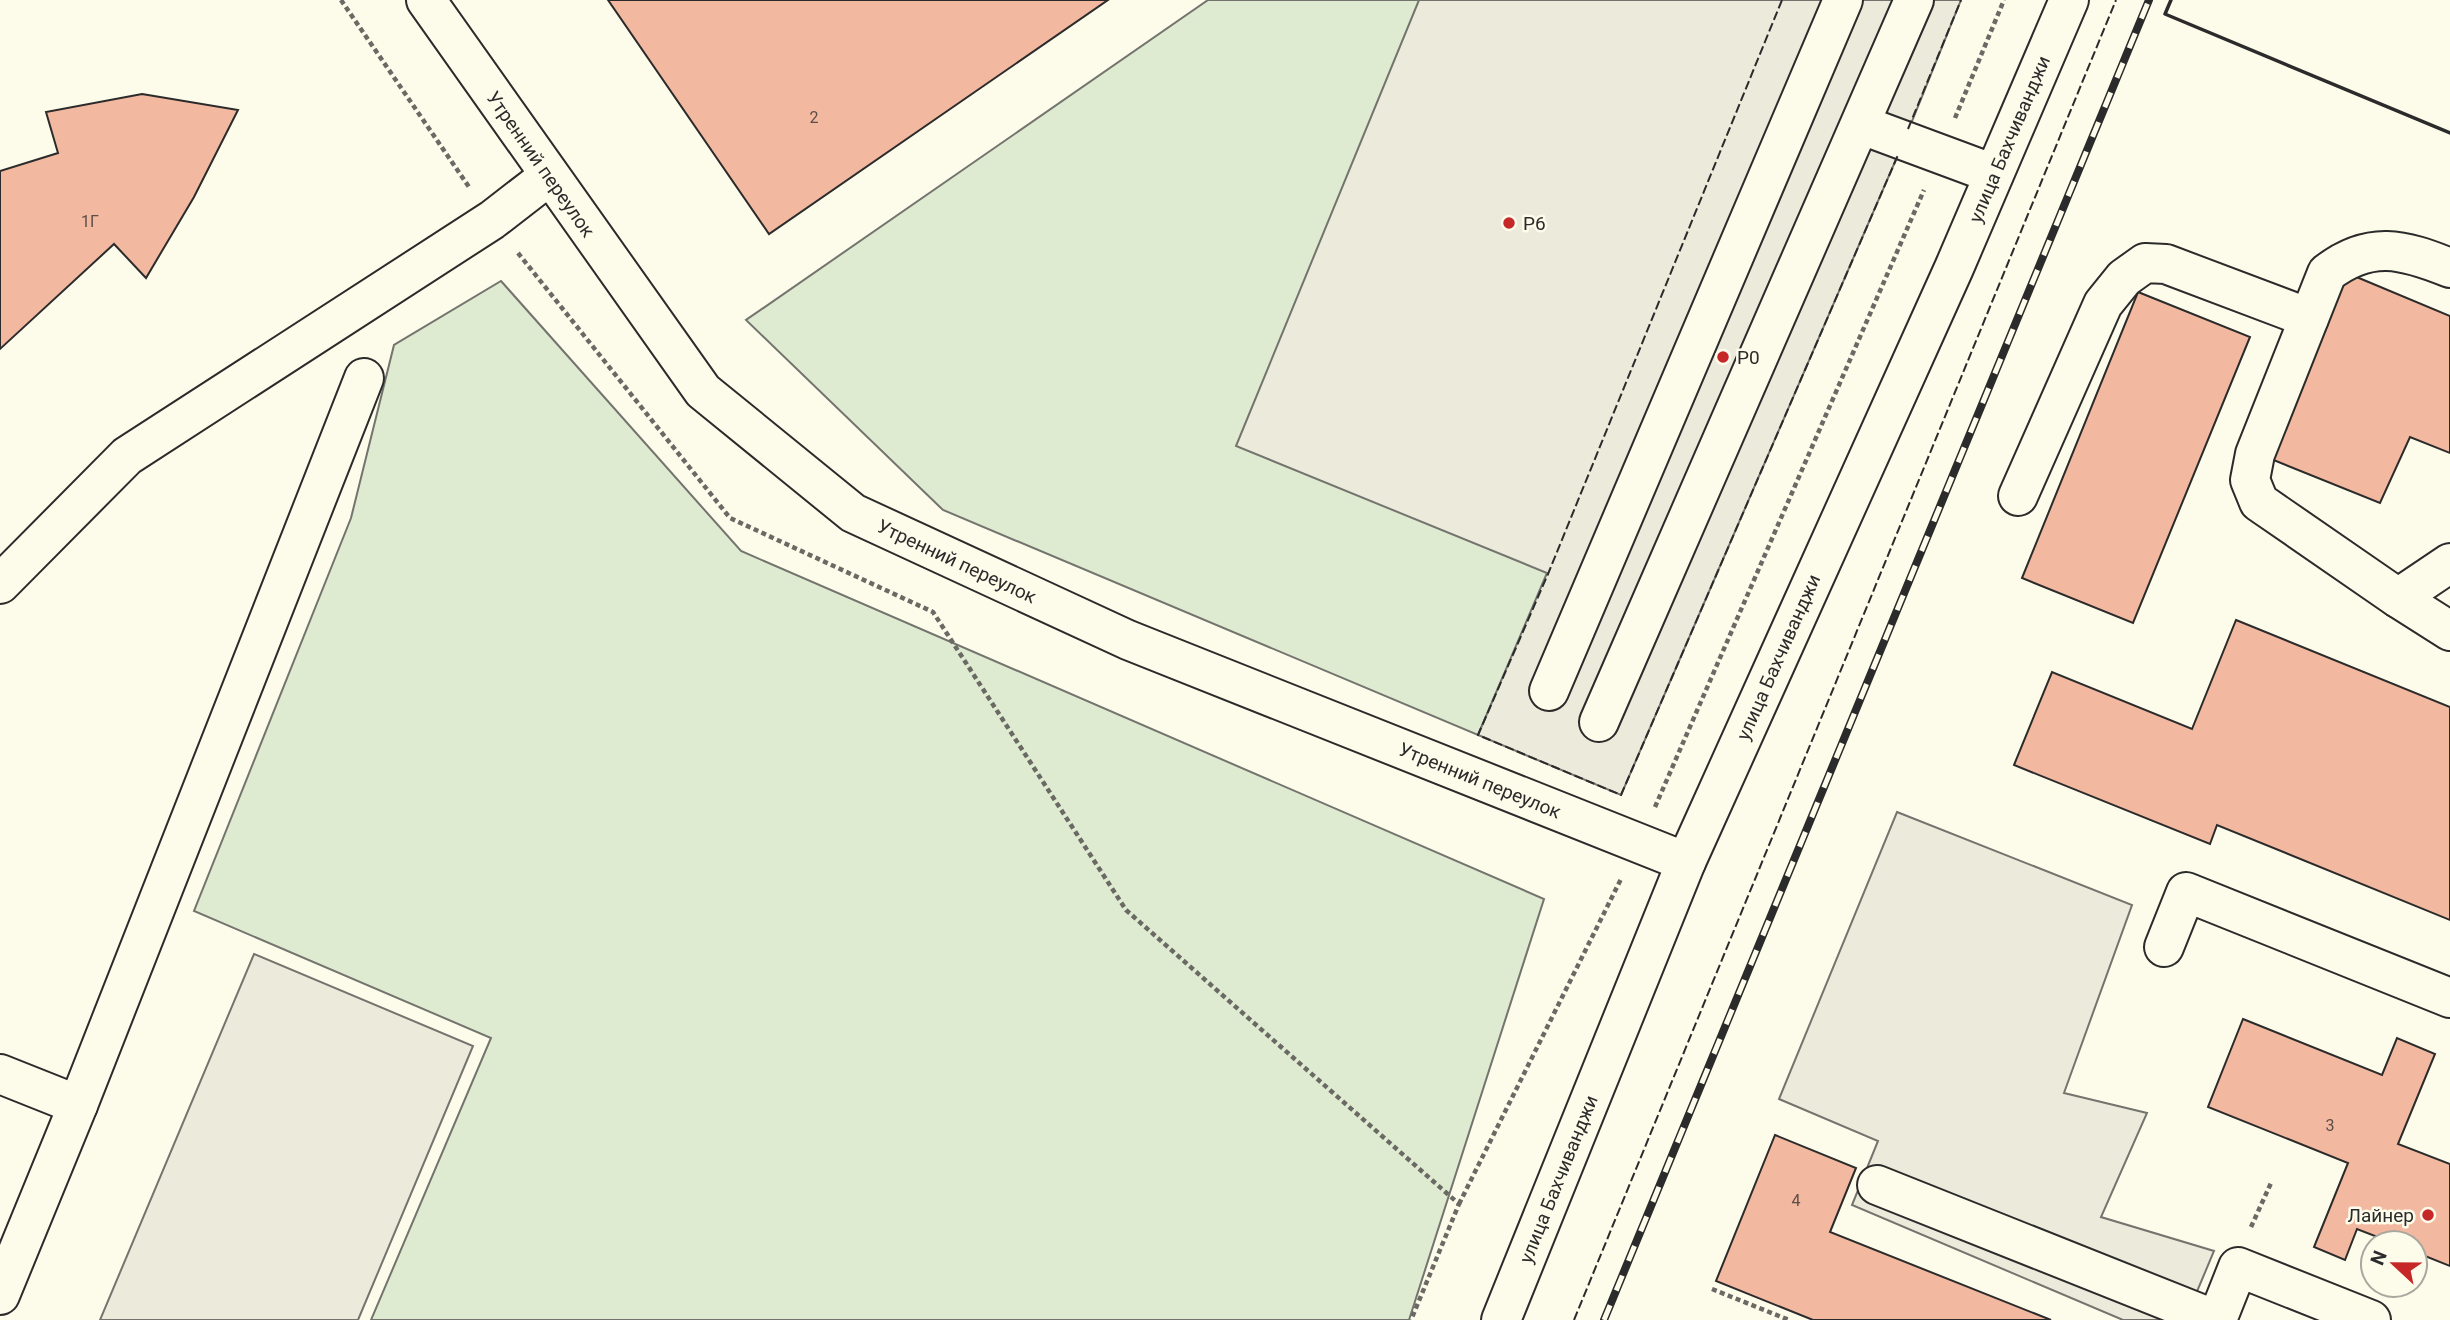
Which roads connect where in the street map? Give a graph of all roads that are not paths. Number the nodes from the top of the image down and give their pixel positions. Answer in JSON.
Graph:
{"nodes":[{"id":1,"x":426,"y":0,"type":"edge"},
{"id":2,"x":1843,"y":0,"type":"edge"},
{"id":3,"x":1914,"y":0,"type":"edge"},
{"id":4,"x":2069,"y":0,"type":"edge"},
{"id":5,"x":1862,"y":125,"type":"junction"},
{"id":6,"x":1994,"y":174,"type":"junction"},
{"id":7,"x":549,"y":176,"type":"junction"},
{"id":8,"x":2450,"y":268,"type":"edge"},
{"id":9,"x":2309,"y":318,"type":"junction"},
{"id":10,"x":364,"y":377,"type":"dead end"},
{"id":11,"x":2018,"y":496,"type":"dead end"},
{"id":12,"x":2450,"y":563,"type":"edge"},
{"id":13,"x":0,"y":584,"type":"edge"},
{"id":14,"x":2398,"y":598,"type":"junction"},
{"id":15,"x":2450,"y":631,"type":"edge"},
{"id":16,"x":1549,"y":691,"type":"dead end"},
{"id":17,"x":1599,"y":722,"type":"dead end"},
{"id":18,"x":1686,"y":862,"type":"junction"},
{"id":19,"x":2164,"y":947,"type":"dead end"},
{"id":20,"x":2450,"y":998,"type":"edge"},
{"id":21,"x":0,"y":1074,"type":"edge"},
{"id":22,"x":78,"y":1105,"type":"junction"},
{"id":23,"x":1877,"y":1185,"type":"dead end"},
{"id":24,"x":0,"y":1295,"type":"edge"},
{"id":25,"x":1501,"y":1320,"type":"edge"},
{"id":26,"x":2217,"y":1320,"type":"edge"},
{"id":27,"x":2371,"y":1320,"type":"edge"}],
"edges":[{"from":1,"to":7,"type":"street","name":"Утренний переулок"},
{"from":2,"to":16,"type":"street"},
{"from":3,"to":5,"type":"street"},
{"from":4,"to":6,"type":"street","name":"улица Бахчиванджи"},
{"from":5,"to":6,"type":"street"},
{"from":5,"to":17,"type":"street"},
{"from":6,"to":18,"type":"street","name":"улица Бахчиванджи"},
{"from":7,"to":13,"type":"street"},
{"from":7,"to":18,"type":"street","name":"Утренний переулок"},
{"from":8,"to":9,"type":"street"},
{"from":9,"to":11,"type":"street"},
{"from":9,"to":14,"type":"street"},
{"from":10,"to":22,"type":"street"},
{"from":12,"to":14,"type":"street"},
{"from":14,"to":15,"type":"street"},
{"from":18,"to":25,"type":"street","name":"улица Бахчиванджи"},
{"from":19,"to":20,"type":"street"},
{"from":21,"to":22,"type":"street"},
{"from":22,"to":24,"type":"street"},
{"from":23,"to":26,"type":"street"},
{"from":26,"to":27,"type":"street"}]}
